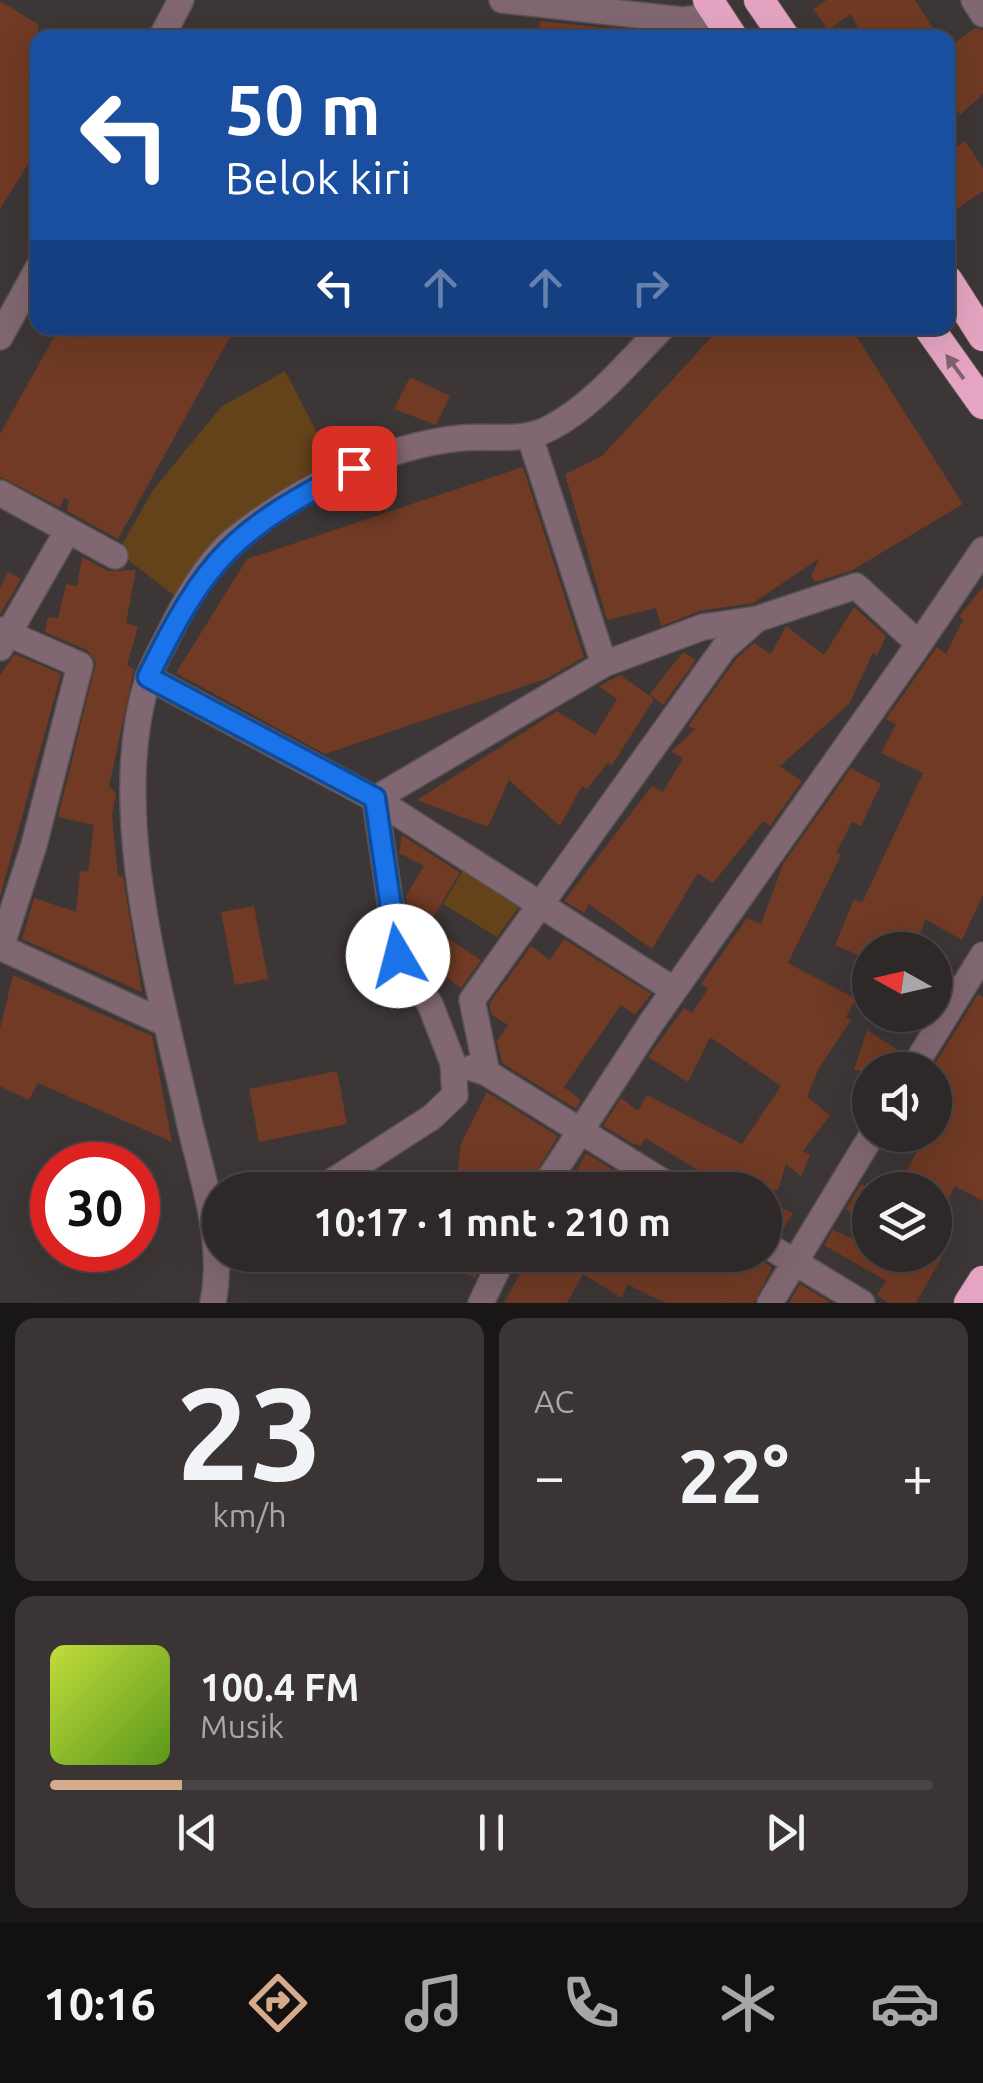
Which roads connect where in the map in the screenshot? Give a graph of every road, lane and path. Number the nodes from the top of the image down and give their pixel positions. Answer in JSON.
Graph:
{"nodes":[{"id":1,"x":181,"y":0,"type":"edge"},
{"id":2,"x":502,"y":0,"type":"edge"},
{"id":3,"x":974,"y":0,"type":"edge"},
{"id":4,"x":761,"y":1,"type":"edge"},
{"id":5,"x":710,"y":5,"type":"edge"},
{"id":6,"x":983,"y":14,"type":"edge"},
{"id":7,"x":166,"y":30,"type":"edge"},
{"id":8,"x":727,"y":30,"type":"edge"},
{"id":9,"x":780,"y":30,"type":"edge"},
{"id":10,"x":30,"y":283,"type":"edge"},
{"id":11,"x":955,"y":292,"type":"edge"},
{"id":12,"x":655,"y":335,"type":"edge"},
{"id":13,"x":933,"y":335,"type":"edge"},
{"id":14,"x":983,"y":336,"type":"edge"},
{"id":15,"x":0,"y":337,"type":"edge"},
{"id":16,"x":983,"y":404,"type":"edge"},
{"id":17,"x":530,"y":437,"type":"junction"},
{"id":18,"x":0,"y":493,"type":"edge"},
{"id":19,"x":68,"y":530,"type":"junction"},
{"id":20,"x":983,"y":550,"type":"edge"},
{"id":21,"x":115,"y":556,"type":"dead end"},
{"id":22,"x":757,"y":619,"type":"junction"},
{"id":23,"x":3,"y":637,"type":"edge"},
{"id":24,"x":919,"y":644,"type":"junction"},
{"id":25,"x":604,"y":664,"type":"junction"},
{"id":26,"x":148,"y":677,"type":"junction"},
{"id":27,"x":375,"y":798,"type":"junction"},
{"id":28,"x":542,"y":902,"type":"junction"},
{"id":29,"x":1,"y":947,"type":"edge"},
{"id":30,"x":983,"y":955,"type":"edge"},
{"id":31,"x":674,"y":990,"type":"junction"},
{"id":32,"x":167,"y":1024,"type":"junction"},
{"id":33,"x":923,"y":1052,"type":"edge"},
{"id":34,"x":452,"y":1062,"type":"junction"},
{"id":35,"x":487,"y":1073,"type":"junction"},
{"id":36,"x":579,"y":1131,"type":"junction"},
{"id":37,"x":862,"y":1152,"type":"edge"},
{"id":38,"x":345,"y":1172,"type":"edge"},
{"id":39,"x":553,"y":1172,"type":"edge"},
{"id":40,"x":646,"y":1172,"type":"edge"},
{"id":41,"x":202,"y":1176,"type":"edge"},
{"id":42,"x":782,"y":1254,"type":"edge"},
{"id":43,"x":796,"y":1262,"type":"junction"},
{"id":44,"x":217,"y":1272,"type":"edge"},
{"id":45,"x":496,"y":1272,"type":"edge"},
{"id":46,"x":983,"y":1282,"type":"edge"},
{"id":47,"x":213,"y":1303,"type":"edge"},
{"id":48,"x":482,"y":1303,"type":"edge"},
{"id":49,"x":770,"y":1303,"type":"edge"},
{"id":50,"x":862,"y":1303,"type":"edge"},
{"id":51,"x":969,"y":1303,"type":"edge"}],
"edges":[{"from":1,"to":7,"type":"street"},
{"from":2,"to":5,"type":"street"},
{"from":3,"to":6,"type":"street"},
{"from":4,"to":9,"type":"highway"},
{"from":5,"to":8,"type":"highway"},
{"from":10,"to":15,"type":"street"},
{"from":11,"to":14,"type":"highway"},
{"from":12,"to":17,"type":"street"},
{"from":16,"to":13,"type":"highway","one_way":true},
{"from":17,"to":25,"type":"street"},
{"from":17,"to":26,"type":"street"},
{"from":18,"to":19,"type":"street"},
{"from":19,"to":21,"type":"street"},
{"from":19,"to":23,"type":"street"},
{"from":20,"to":24,"type":"street"},
{"from":22,"to":24,"type":"street"},
{"from":22,"to":25,"type":"street"},
{"from":22,"to":28,"type":"street"},
{"from":23,"to":29,"type":"street"},
{"from":24,"to":31,"type":"street"},
{"from":25,"to":27,"type":"street"},
{"from":26,"to":27,"type":"street"},
{"from":26,"to":32,"type":"street"},
{"from":27,"to":28,"type":"street"},
{"from":27,"to":34,"type":"street"},
{"from":28,"to":31,"type":"street"},
{"from":28,"to":35,"type":"street"},
{"from":29,"to":32,"type":"street"},
{"from":30,"to":33,"type":"street"},
{"from":31,"to":36,"type":"street"},
{"from":32,"to":41,"type":"street"},
{"from":34,"to":35,"type":"street"},
{"from":34,"to":38,"type":"street"},
{"from":35,"to":36,"type":"street"},
{"from":36,"to":39,"type":"street"},
{"from":36,"to":40,"type":"street"},
{"from":37,"to":43,"type":"street"},
{"from":42,"to":43,"type":"street"},
{"from":43,"to":49,"type":"street"},
{"from":43,"to":50,"type":"street"},
{"from":44,"to":47,"type":"street"},
{"from":45,"to":48,"type":"street"},
{"from":46,"to":51,"type":"highway"}]}
